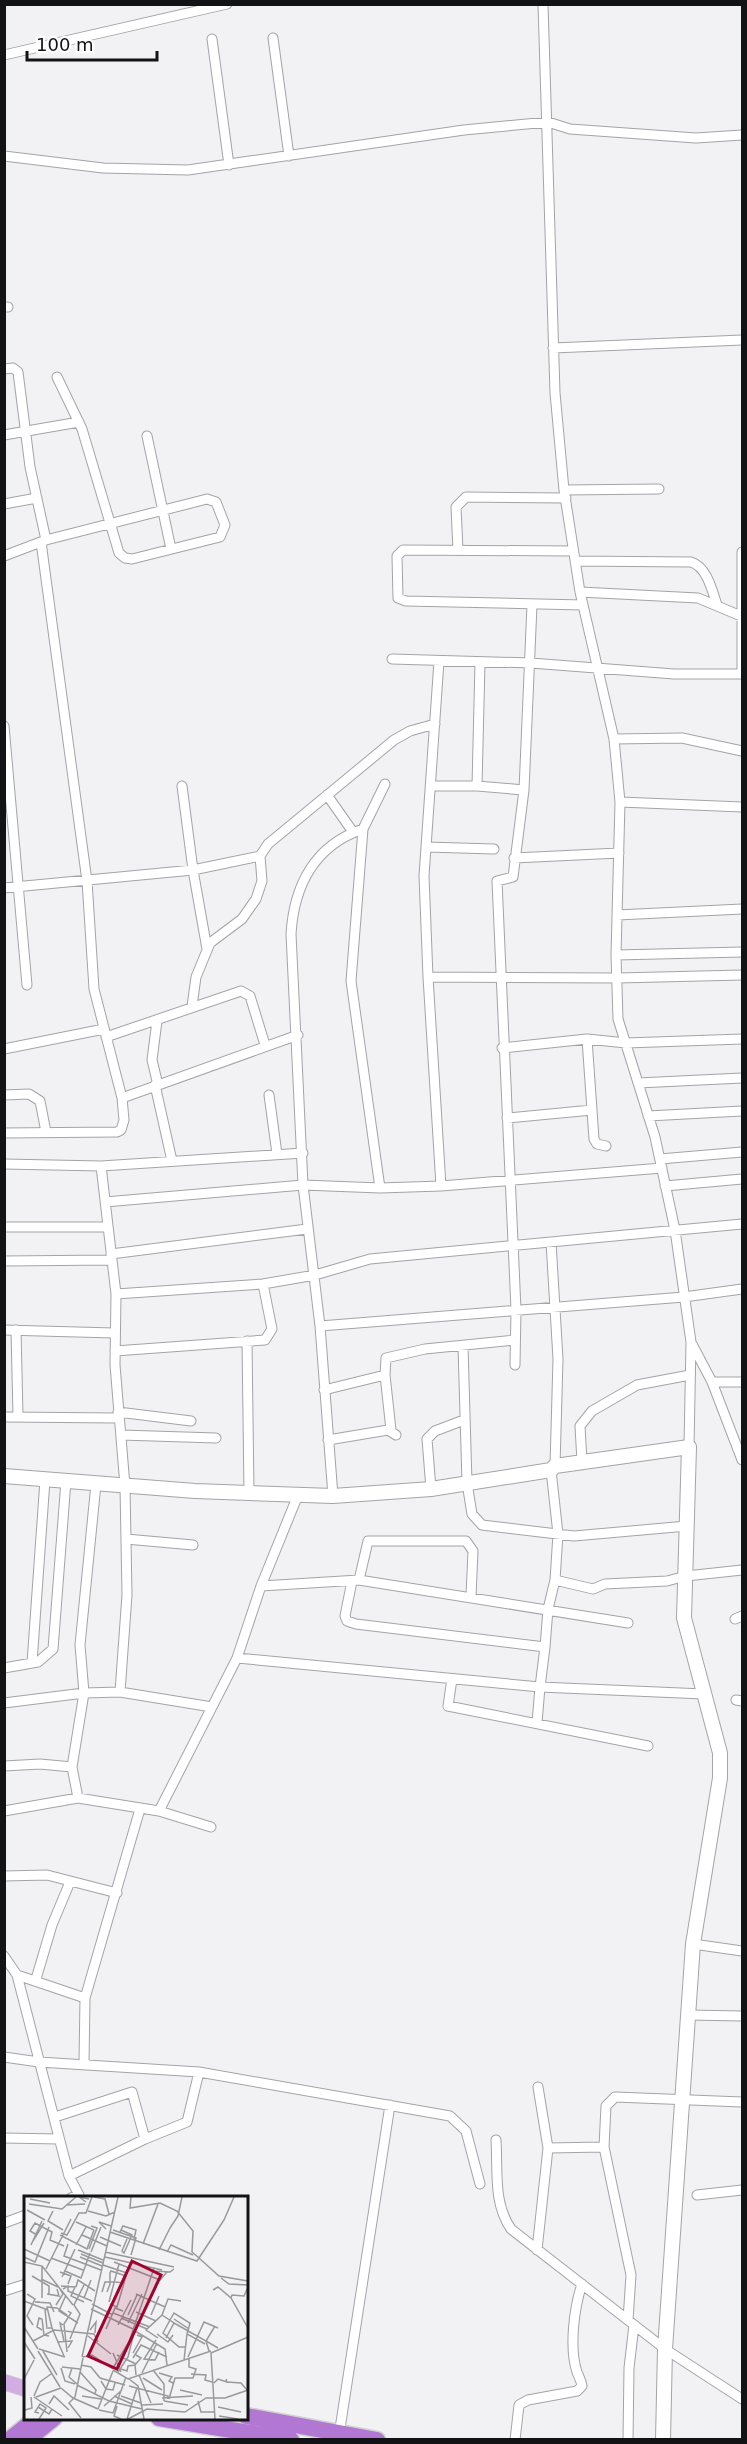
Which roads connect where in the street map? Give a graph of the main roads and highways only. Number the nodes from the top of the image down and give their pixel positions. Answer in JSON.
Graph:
{"nodes":[{"id":1,"x":4,"y":2373,"type":"edge"},
{"id":2,"x":24,"y":2379,"type":"edge"},
{"id":3,"x":4,"y":2382,"type":"edge"},
{"id":4,"x":24,"y":2388,"type":"edge"},
{"id":5,"x":248,"y":2416,"type":"edge"},
{"id":6,"x":166,"y":2420,"type":"edge"},
{"id":7,"x":45,"y":2426,"type":"edge"},
{"id":8,"x":214,"y":2434,"type":"edge"},
{"id":9,"x":339,"y":2436,"type":"edge"},
{"id":10,"x":9,"y":2439,"type":"edge"},
{"id":11,"x":27,"y":2439,"type":"edge"},
{"id":12,"x":291,"y":2439,"type":"edge"},
{"id":13,"x":377,"y":2439,"type":"edge"}],
"edges":[{"from":1,"to":2,"type":"main road"},
{"from":3,"to":4,"type":"main road"},
{"from":5,"to":9,"type":"highway"},
{"from":6,"to":8,"type":"highway"},
{"from":7,"to":10,"type":"highway"},
{"from":7,"to":11,"type":"highway"},
{"from":8,"to":12,"type":"highway"},
{"from":9,"to":13,"type":"highway"}]}
